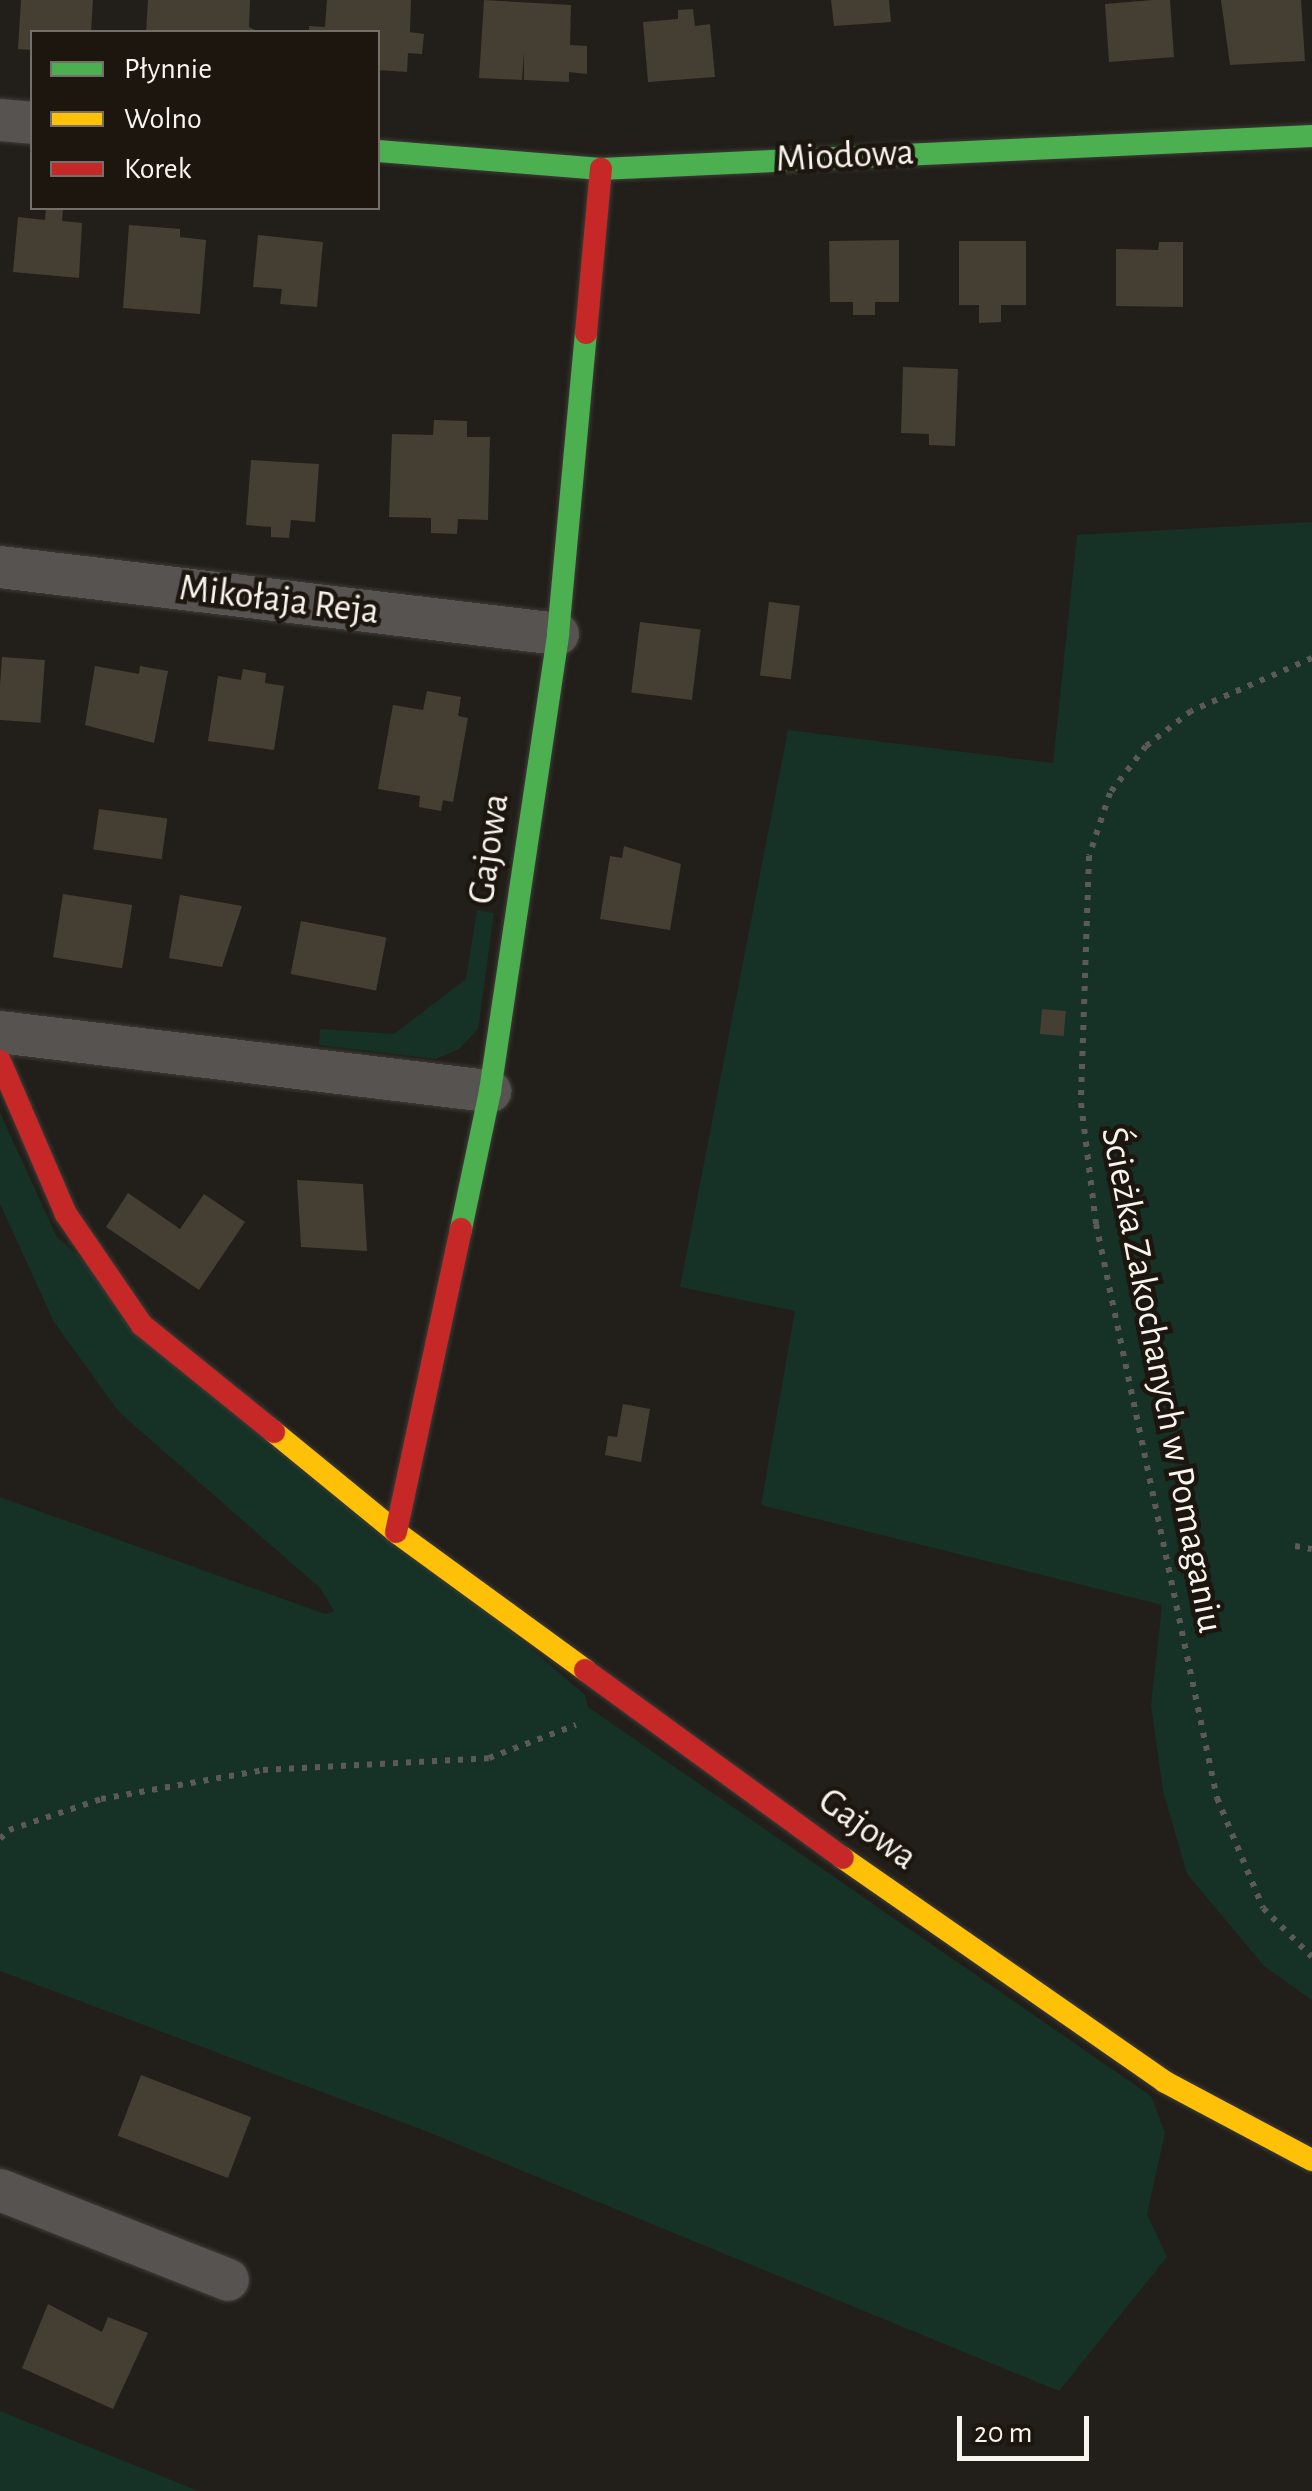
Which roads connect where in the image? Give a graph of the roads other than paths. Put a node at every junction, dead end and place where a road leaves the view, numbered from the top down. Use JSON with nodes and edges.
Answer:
{"nodes":[{"id":1,"x":0,"y":120,"type":"edge"},
{"id":2,"x":30,"y":123,"type":"edge"},
{"id":3,"x":1312,"y":136,"type":"edge"},
{"id":4,"x":380,"y":151,"type":"edge"},
{"id":5,"x":601,"y":169,"type":"junction"},
{"id":6,"x":0,"y":567,"type":"edge"},
{"id":7,"x":558,"y":634,"type":"junction"},
{"id":8,"x":0,"y":1032,"type":"edge"},
{"id":9,"x":0,"y":1060,"type":"edge"},
{"id":10,"x":490,"y":1091,"type":"junction"},
{"id":11,"x":396,"y":1532,"type":"junction"},
{"id":12,"x":1312,"y":2160,"type":"edge"},
{"id":13,"x":0,"y":2190,"type":"edge"},
{"id":14,"x":228,"y":2280,"type":"dead end"}],
"edges":[{"from":1,"to":2,"type":"street"},
{"from":3,"to":5,"type":"street","name":"Miodowa"},
{"from":4,"to":5,"type":"street","name":"Miodowa"},
{"from":5,"to":7,"type":"street","name":"Gajowa"},
{"from":6,"to":7,"type":"street","name":"Mikołaja Reja"},
{"from":7,"to":10,"type":"street","name":"Gajowa"},
{"from":8,"to":10,"type":"street"},
{"from":9,"to":11,"type":"street","name":"Gajowa"},
{"from":10,"to":11,"type":"street","name":"Gajowa"},
{"from":11,"to":12,"type":"street","name":"Gajowa"},
{"from":13,"to":14,"type":"street"}]}
